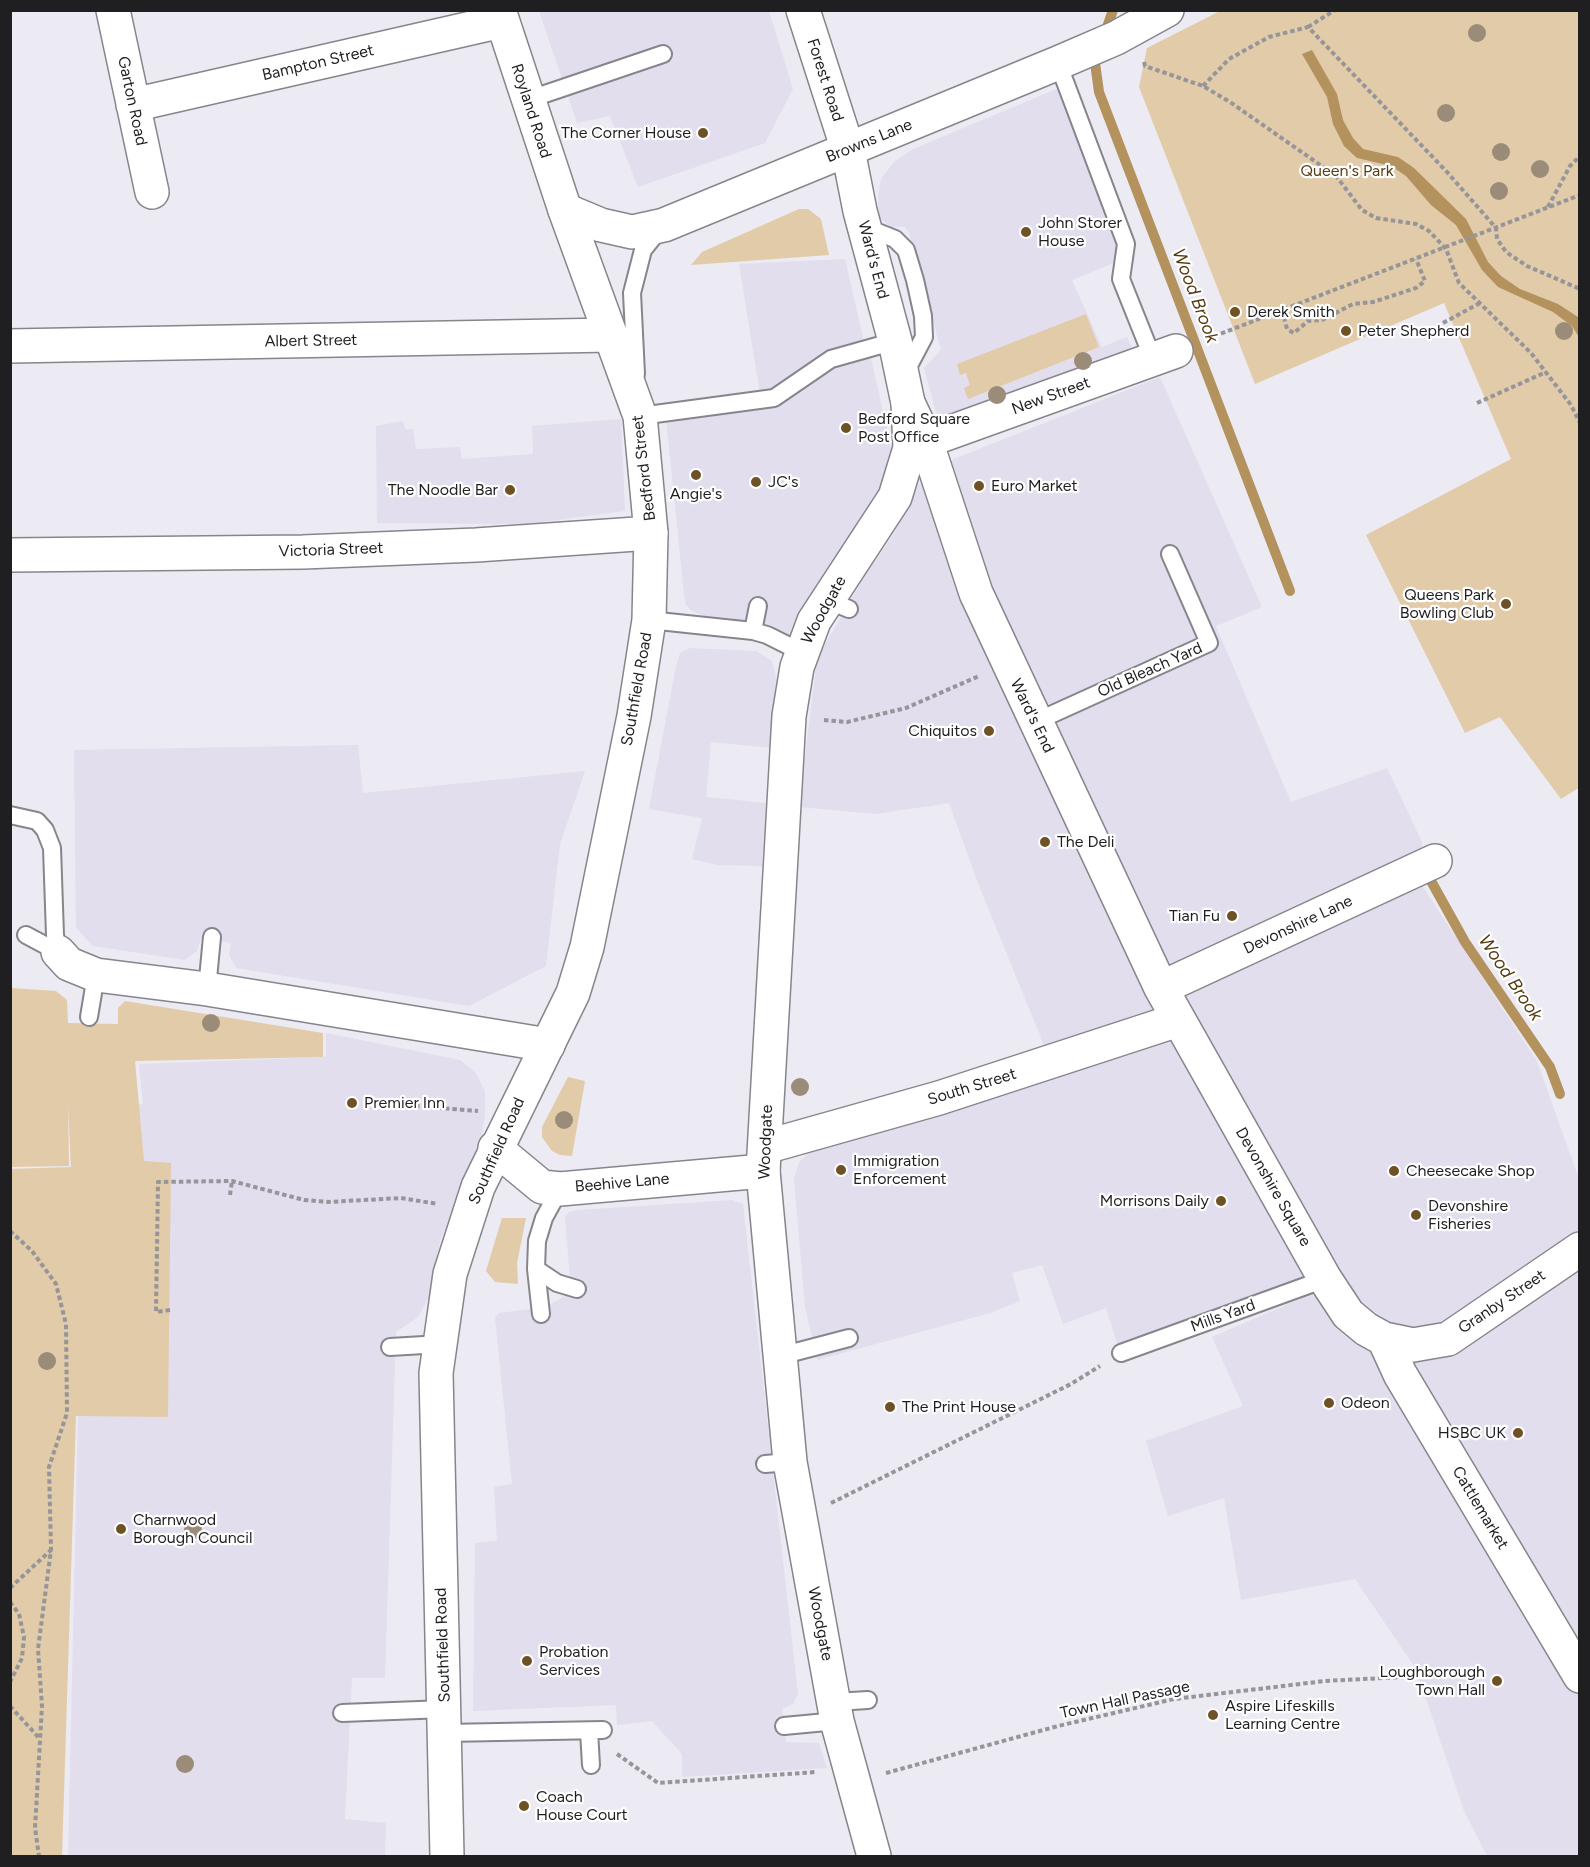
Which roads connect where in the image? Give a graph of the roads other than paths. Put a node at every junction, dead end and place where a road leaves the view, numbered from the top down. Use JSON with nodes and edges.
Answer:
{"nodes":[{"id":1,"x":113,"y":10,"type":"edge"},
{"id":2,"x":803,"y":10,"type":"edge"},
{"id":3,"x":1167,"y":10,"type":"edge"},
{"id":4,"x":501,"y":16,"type":"edge"},
{"id":5,"x":663,"y":54,"type":"dead end"},
{"id":6,"x":1061,"y":61,"type":"junction"},
{"id":7,"x":527,"y":100,"type":"junction"},
{"id":8,"x":133,"y":105,"type":"junction"},
{"id":9,"x":848,"y":150,"type":"junction"},
{"id":10,"x":152,"y":192,"type":"dead end"},
{"id":11,"x":565,"y":210,"type":"junction"},
{"id":12,"x":664,"y":225,"type":"junction"},
{"id":13,"x":864,"y":227,"type":"junction"},
{"id":14,"x":611,"y":335,"type":"junction"},
{"id":15,"x":896,"y":341,"type":"junction"},
{"id":16,"x":10,"y":346,"type":"edge"},
{"id":17,"x":1178,"y":350,"type":"joint"},
{"id":18,"x":907,"y":394,"type":"junction"},
{"id":19,"x":640,"y":416,"type":"junction"},
{"id":20,"x":918,"y":444,"type":"junction"},
{"id":21,"x":651,"y":533,"type":"junction"},
{"id":22,"x":1170,"y":554,"type":"dead end"},
{"id":23,"x":10,"y":555,"type":"edge"},
{"id":24,"x":758,"y":606,"type":"dead end"},
{"id":25,"x":649,"y":620,"type":"junction"},
{"id":26,"x":753,"y":631,"type":"junction"},
{"id":27,"x":801,"y":652,"type":"junction"},
{"id":28,"x":1035,"y":722,"type":"junction"},
{"id":29,"x":10,"y":815,"type":"edge"},
{"id":30,"x":1435,"y":861,"type":"dead end"},
{"id":31,"x":26,"y":935,"type":"dead end"},
{"id":32,"x":212,"y":937,"type":"dead end"},
{"id":33,"x":58,"y":952,"type":"junction"},
{"id":34,"x":96,"y":975,"type":"junction"},
{"id":35,"x":1161,"y":988,"type":"junction"},
{"id":36,"x":207,"y":989,"type":"junction"},
{"id":37,"x":89,"y":1017,"type":"dead end"},
{"id":38,"x":1178,"y":1020,"type":"junction"},
{"id":39,"x":548,"y":1045,"type":"junction"},
{"id":40,"x":495,"y":1148,"type":"junction"},
{"id":41,"x":764,"y":1159,"type":"junction"},
{"id":42,"x":560,"y":1189,"type":"junction"},
{"id":43,"x":1580,"y":1249,"type":"edge"},
{"id":44,"x":536,"y":1269,"type":"junction"},
{"id":45,"x":1325,"y":1279,"type":"junction"},
{"id":46,"x":577,"y":1289,"type":"dead end"},
{"id":47,"x":541,"y":1314,"type":"dead end"},
{"id":48,"x":849,"y":1338,"type":"dead end"},
{"id":49,"x":1384,"y":1338,"type":"junction"},
{"id":50,"x":441,"y":1344,"type":"junction"},
{"id":51,"x":390,"y":1347,"type":"dead end"},
{"id":52,"x":1121,"y":1353,"type":"road end"},
{"id":53,"x":780,"y":1356,"type":"junction"},
{"id":54,"x":1580,"y":1676,"type":"edge"},
{"id":55,"x":868,"y":1700,"type":"dead end"},
{"id":56,"x":836,"y":1712,"type":"junction"},
{"id":57,"x":342,"y":1713,"type":"dead end"},
{"id":58,"x":446,"y":1721,"type":"junction"},
{"id":59,"x":784,"y":1726,"type":"dead end"},
{"id":60,"x":591,"y":1765,"type":"dead end"},
{"id":61,"x":447,"y":1857,"type":"edge"},
{"id":62,"x":874,"y":1857,"type":"edge"}],
"edges":[{"from":1,"to":8,"type":"street","name":"Garton Road"},
{"from":2,"to":9,"type":"street","name":"Forest Road"},
{"from":3,"to":6,"type":"street","name":"Browns Lane"},
{"from":4,"to":7,"type":"street","name":"Royland Road"},
{"from":4,"to":8,"type":"street","name":"Bampton Street"},
{"from":5,"to":7,"type":"lane"},
{"from":6,"to":9,"type":"street","name":"Browns Lane"},
{"from":6,"to":17,"type":"lane"},
{"from":7,"to":11,"type":"street","name":"Royland Road"},
{"from":8,"to":10,"type":"street","name":"Garton Road"},
{"from":9,"to":12,"type":"street","name":"Browns Lane"},
{"from":9,"to":13,"type":"street","name":"Ward's End"},
{"from":11,"to":12,"type":"street","name":"Browns Lane"},
{"from":11,"to":14,"type":"street"},
{"from":12,"to":19,"type":"lane"},
{"from":13,"to":15,"type":"street","name":"Ward's End"},
{"from":13,"to":18,"type":"lane"},
{"from":14,"to":16,"type":"street","name":"Albert Street"},
{"from":14,"to":19,"type":"street","name":"Bedford Street"},
{"from":15,"to":18,"type":"street","name":"Ward's End"},
{"from":15,"to":19,"type":"lane"},
{"from":17,"to":20,"type":"street","name":"New Street"},
{"from":18,"to":20,"type":"street","name":"Ward's End"},
{"from":19,"to":21,"type":"street","name":"Bedford Street"},
{"from":20,"to":27,"type":"street","name":"Woodgate"},
{"from":20,"to":28,"type":"street","name":"Ward's End"},
{"from":21,"to":23,"type":"street","name":"Victoria Street"},
{"from":21,"to":25,"type":"street","name":"Southfield Road"},
{"from":22,"to":28,"type":"lane","name":"Old Bleach Yard"},
{"from":24,"to":26,"type":"lane"},
{"from":25,"to":26,"type":"lane"},
{"from":25,"to":39,"type":"street","name":"Southfield Road"},
{"from":26,"to":27,"type":"lane"},
{"from":27,"to":41,"type":"street","name":"Woodgate"},
{"from":28,"to":35,"type":"street","name":"Ward's End"},
{"from":29,"to":33,"type":"lane"},
{"from":30,"to":35,"type":"street","name":"Devonshire Lane"},
{"from":31,"to":33,"type":"lane"},
{"from":32,"to":36,"type":"lane"},
{"from":33,"to":34,"type":"street"},
{"from":34,"to":36,"type":"street"},
{"from":34,"to":37,"type":"lane"},
{"from":35,"to":38,"type":"street","name":"Ward's End"},
{"from":36,"to":39,"type":"street"},
{"from":38,"to":41,"type":"street","name":"South Street"},
{"from":38,"to":45,"type":"street","name":"Devonshire Square"},
{"from":39,"to":40,"type":"street","name":"Southfield Road"},
{"from":40,"to":42,"type":"street","name":"Beehive Lane"},
{"from":40,"to":50,"type":"street","name":"Southfield Road"},
{"from":41,"to":42,"type":"street","name":"Beehive Lane"},
{"from":41,"to":53,"type":"street","name":"Woodgate"},
{"from":42,"to":44,"type":"lane"},
{"from":43,"to":49,"type":"street","name":"Granby Street"},
{"from":44,"to":46,"type":"lane"},
{"from":44,"to":47,"type":"lane"},
{"from":45,"to":49,"type":"street","name":"Devonshire Square"},
{"from":45,"to":52,"type":"lane","name":"Mills Yard"},
{"from":48,"to":53,"type":"lane"},
{"from":49,"to":54,"type":"street","name":"Cattlemarket"},
{"from":50,"to":51,"type":"lane"},
{"from":50,"to":58,"type":"street","name":"Southfield Road"},
{"from":53,"to":56,"type":"street","name":"Woodgate"},
{"from":55,"to":56,"type":"lane"},
{"from":56,"to":59,"type":"lane"},
{"from":56,"to":62,"type":"street","name":"Woodgate"},
{"from":57,"to":58,"type":"lane"},
{"from":58,"to":60,"type":"lane"},
{"from":58,"to":61,"type":"street","name":"Southfield Road"}]}
